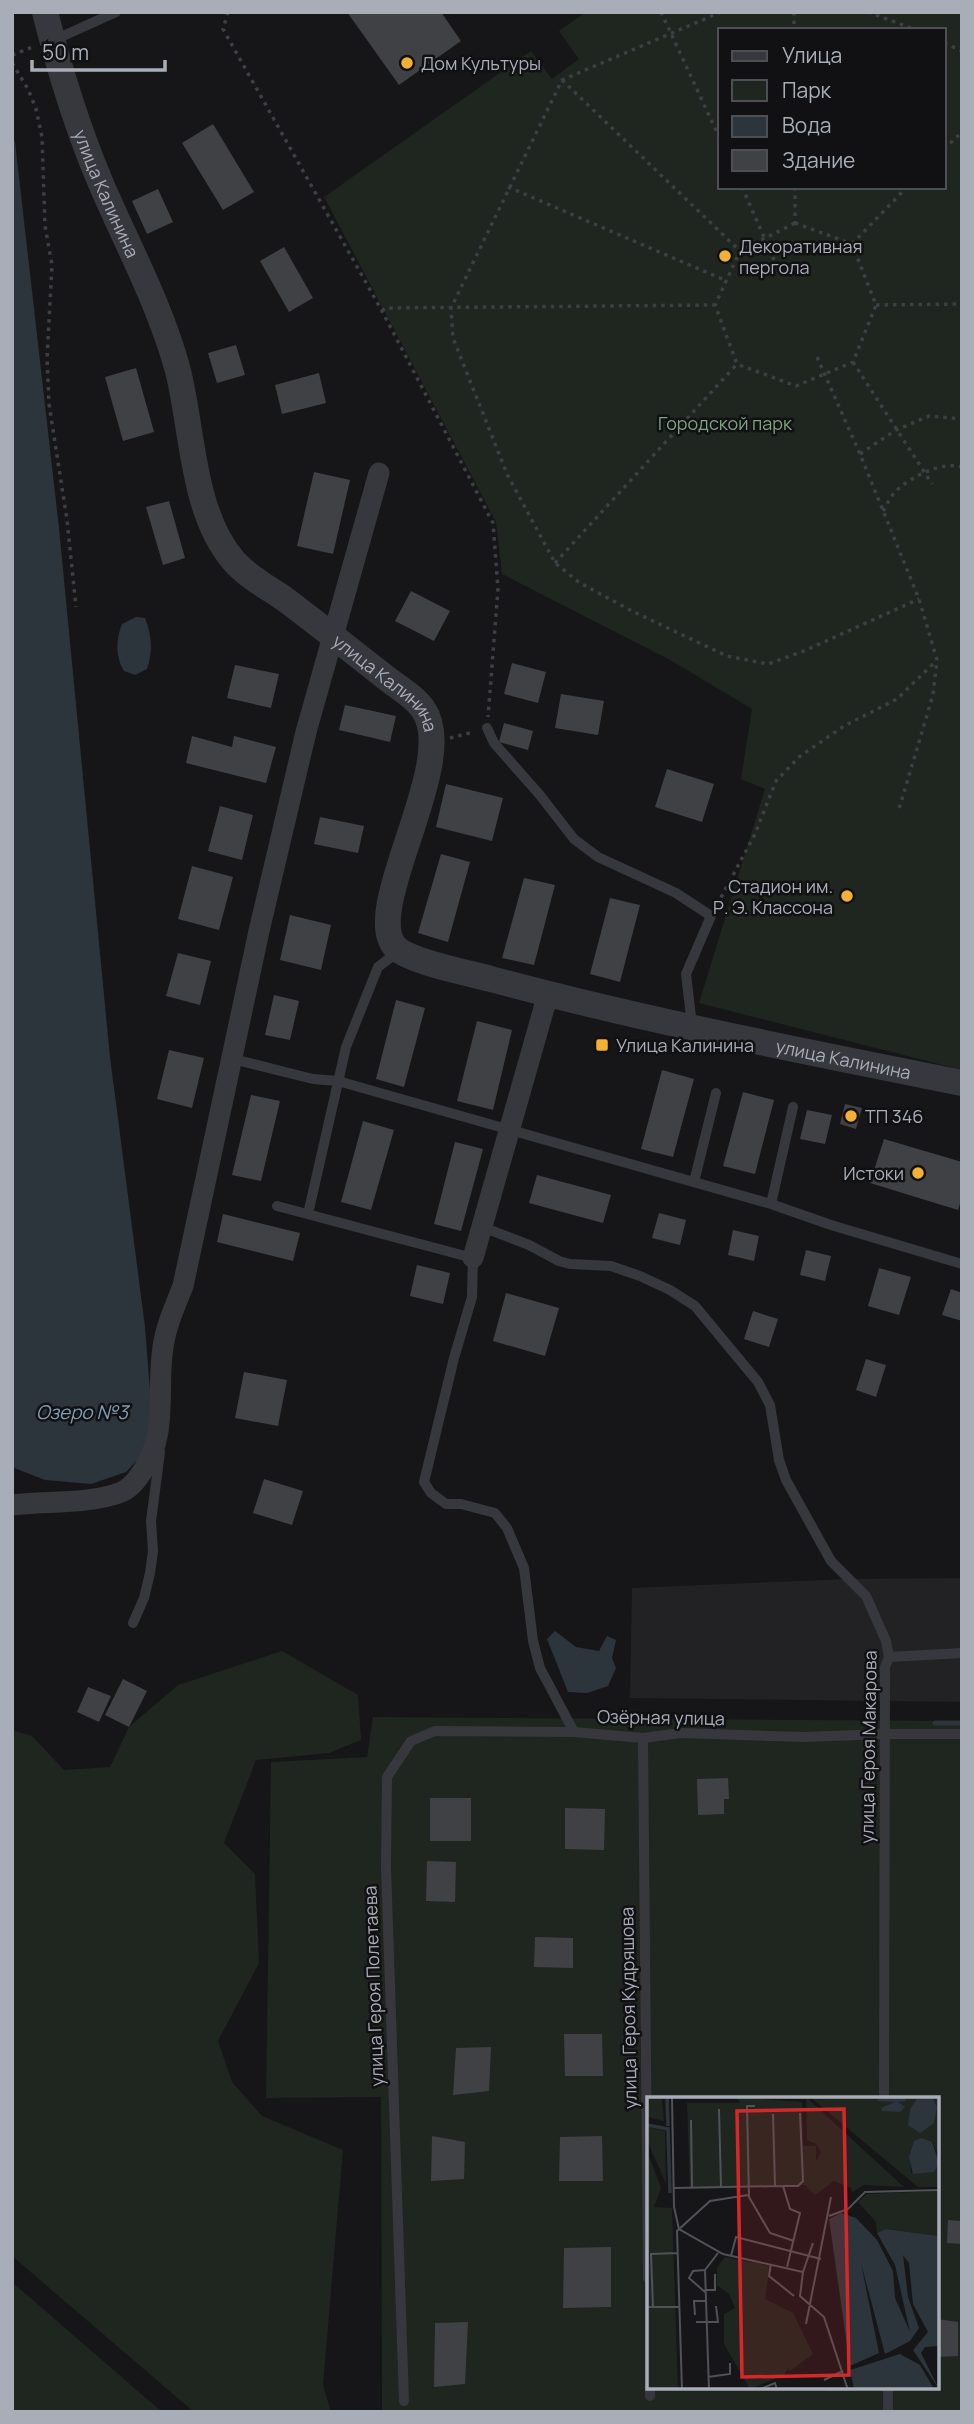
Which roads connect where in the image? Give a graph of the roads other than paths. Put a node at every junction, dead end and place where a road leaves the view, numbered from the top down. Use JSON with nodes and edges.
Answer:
{"nodes":[{"id":1,"x":46,"y":12,"type":"edge"},
{"id":2,"x":116,"y":12,"type":"edge"},
{"id":3,"x":52,"y":41,"type":"junction"},
{"id":4,"x":379,"y":473,"type":"dead end"},
{"id":5,"x":333,"y":635,"type":"junction"},
{"id":6,"x":487,"y":728,"type":"road end"},
{"id":7,"x":399,"y":951,"type":"junction"},
{"id":8,"x":548,"y":994,"type":"junction"},
{"id":9,"x":692,"y":1028,"type":"junction"},
{"id":10,"x":233,"y":1059,"type":"junction"},
{"id":11,"x":338,"y":1081,"type":"junction"},
{"id":12,"x":962,"y":1083,"type":"edge"},
{"id":13,"x":716,"y":1093,"type":"dead end"},
{"id":14,"x":793,"y":1107,"type":"dead end"},
{"id":15,"x":511,"y":1129,"type":"junction"},
{"id":16,"x":694,"y":1182,"type":"junction"},
{"id":17,"x":771,"y":1204,"type":"junction"},
{"id":18,"x":277,"y":1206,"type":"dead end"},
{"id":19,"x":308,"y":1214,"type":"junction"},
{"id":20,"x":482,"y":1227,"type":"junction"},
{"id":21,"x":473,"y":1258,"type":"junction"},
{"id":22,"x":962,"y":1264,"type":"edge"},
{"id":23,"x":160,"y":1431,"type":"junction"},
{"id":24,"x":12,"y":1505,"type":"edge"},
{"id":25,"x":133,"y":1623,"type":"dead end"},
{"id":26,"x":962,"y":1653,"type":"edge"},
{"id":27,"x":889,"y":1657,"type":"junction"},
{"id":28,"x":574,"y":1732,"type":"junction"},
{"id":29,"x":884,"y":1734,"type":"junction"},
{"id":30,"x":962,"y":1734,"type":"edge"},
{"id":31,"x":643,"y":1738,"type":"junction"},
{"id":32,"x":884,"y":2097,"type":"edge"},
{"id":33,"x":647,"y":2098,"type":"edge"},
{"id":34,"x":888,"y":2389,"type":"edge"},
{"id":35,"x":404,"y":2401,"type":"dead end"},
{"id":36,"x":888,"y":2412,"type":"edge"}],
"edges":[{"from":1,"to":3,"type":"street","name":"улица Калинина"},
{"from":2,"to":3,"type":"lane"},
{"from":3,"to":5,"type":"street","name":"улица Калинина"},
{"from":4,"to":5,"type":"street"},
{"from":5,"to":7,"type":"street","name":"улица Калинина"},
{"from":5,"to":10,"type":"street"},
{"from":6,"to":9,"type":"lane"},
{"from":7,"to":8,"type":"street","name":"улица Калинина"},
{"from":7,"to":11,"type":"lane"},
{"from":8,"to":9,"type":"street","name":"улица Калинина"},
{"from":8,"to":15,"type":"street"},
{"from":9,"to":12,"type":"street","name":"улица Калинина"},
{"from":10,"to":11,"type":"lane"},
{"from":10,"to":23,"type":"street"},
{"from":11,"to":15,"type":"lane"},
{"from":11,"to":19,"type":"lane"},
{"from":13,"to":16,"type":"lane"},
{"from":14,"to":17,"type":"lane"},
{"from":15,"to":16,"type":"lane"},
{"from":15,"to":20,"type":"street"},
{"from":16,"to":17,"type":"lane"},
{"from":17,"to":22,"type":"lane"},
{"from":18,"to":19,"type":"lane"},
{"from":19,"to":21,"type":"lane"},
{"from":20,"to":21,"type":"street"},
{"from":20,"to":27,"type":"lane","name":"улица Героя Макарова"},
{"from":21,"to":28,"type":"lane","name":"Озёрная улица"},
{"from":23,"to":24,"type":"street"},
{"from":23,"to":25,"type":"lane"},
{"from":26,"to":27,"type":"lane"},
{"from":27,"to":29,"type":"lane","name":"улица Героя Макарова"},
{"from":28,"to":31,"type":"lane","name":"Озёрная улица"},
{"from":28,"to":35,"type":"lane","name":"улица Героя Полетаева"},
{"from":29,"to":30,"type":"lane","name":"Озёрная улица"},
{"from":29,"to":31,"type":"lane","name":"Озёрная улица"},
{"from":29,"to":32,"type":"lane","name":"улица Героя Макарова"},
{"from":31,"to":33,"type":"lane","name":"улица Героя Кудряшова"},
{"from":34,"to":36,"type":"lane"}]}
